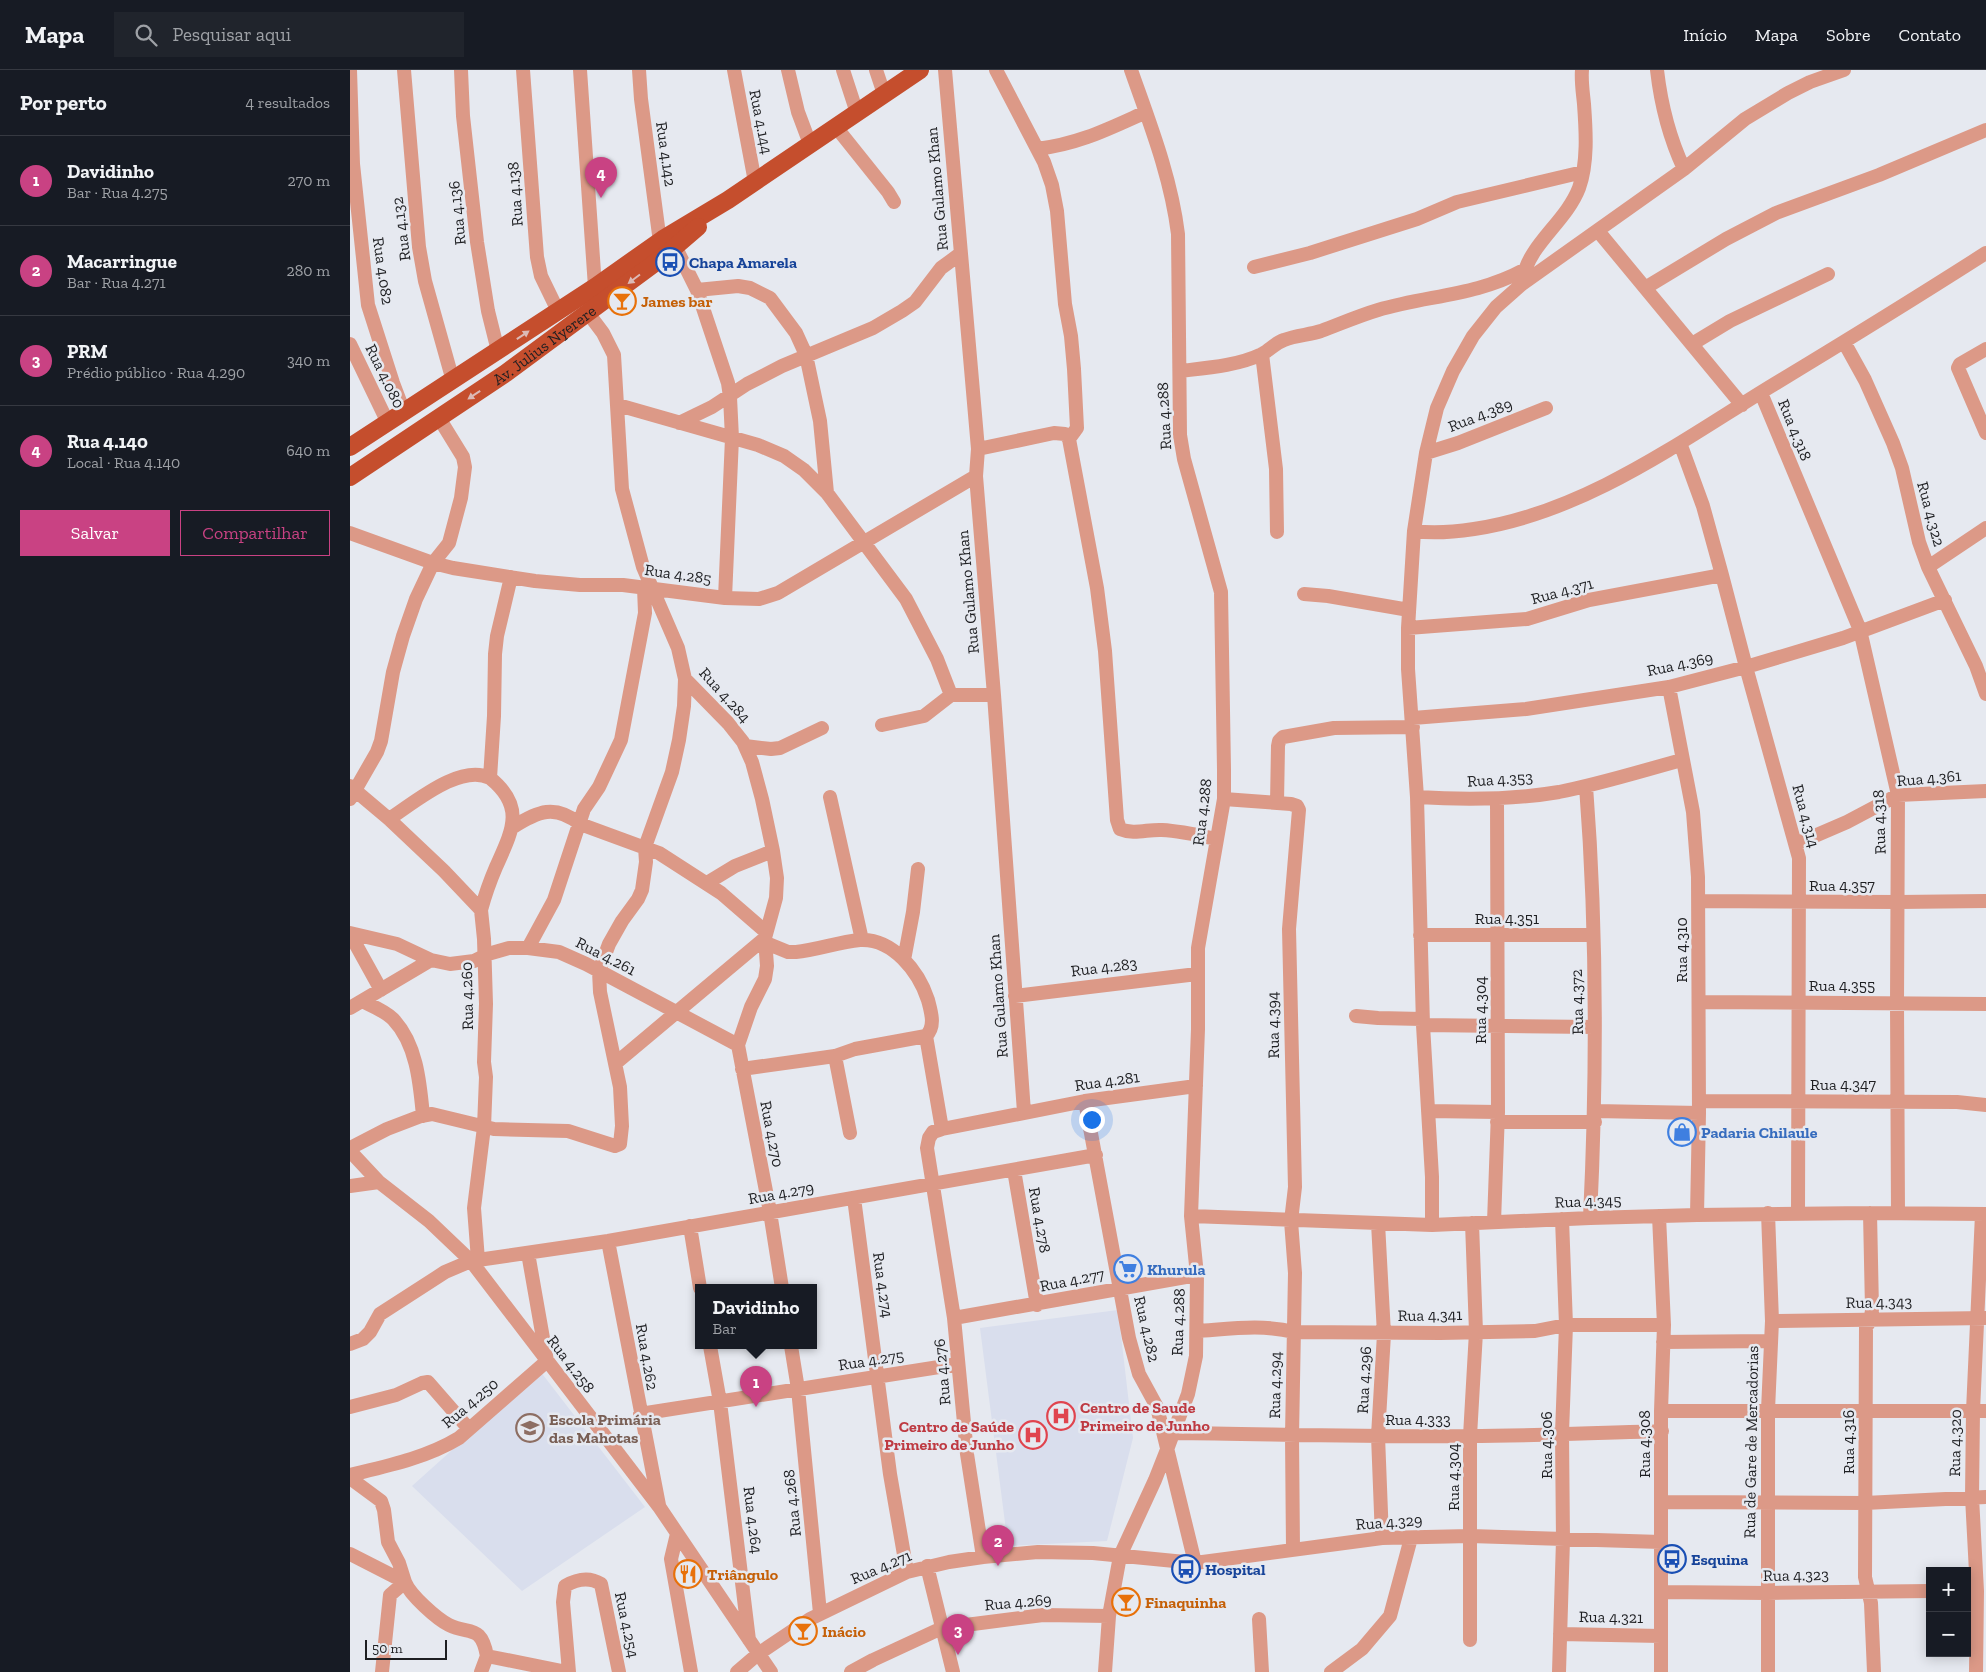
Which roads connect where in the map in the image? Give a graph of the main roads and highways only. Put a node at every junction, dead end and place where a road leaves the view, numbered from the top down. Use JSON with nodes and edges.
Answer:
{"nodes":[{"id":1,"x":920,"y":70,"type":"edge"},
{"id":2,"x":903,"y":75,"type":"edge"},
{"id":3,"x":668,"y":245,"type":"junction"},
{"id":4,"x":350,"y":447,"type":"edge"},
{"id":5,"x":350,"y":477,"type":"edge"}],
"edges":[{"from":1,"to":2,"type":"main road","name":"Av. Julius Nyerere"},
{"from":2,"to":3,"type":"main road","name":"Av. Julius Nyerere"},
{"from":4,"to":3,"type":"main road","name":"Av. Julius Nyerere","one_way":true},
{"from":3,"to":5,"type":"main road","name":"Av. Julius Nyerere","one_way":true}]}
